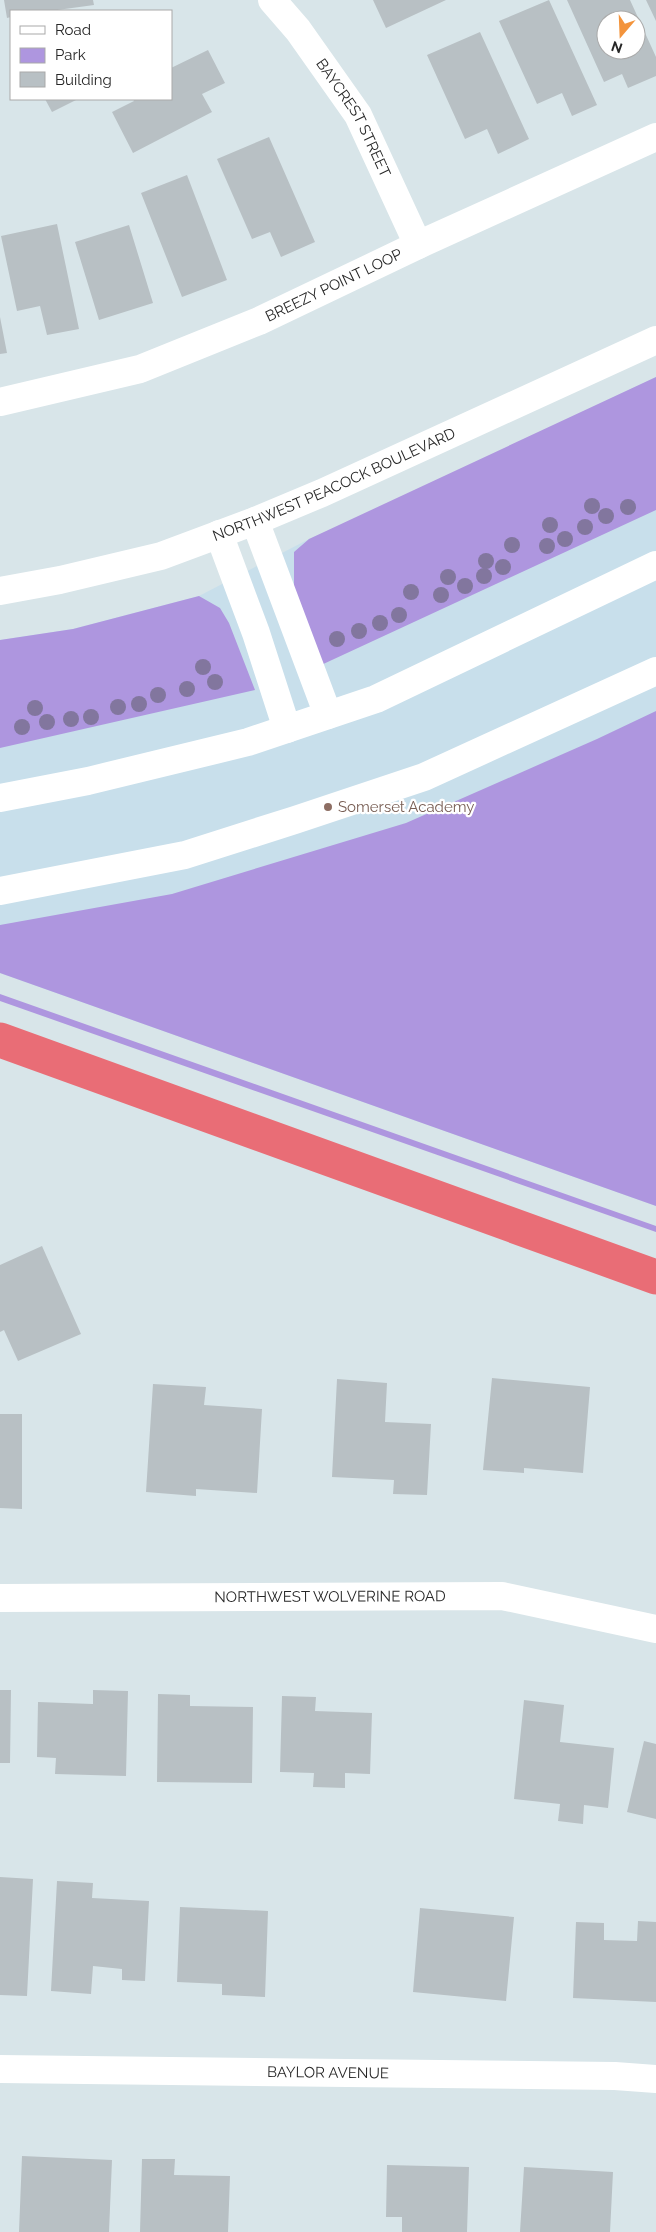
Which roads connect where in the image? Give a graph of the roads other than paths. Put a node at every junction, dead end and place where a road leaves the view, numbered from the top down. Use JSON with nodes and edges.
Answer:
{"nodes":[{"id":1,"x":272,"y":0,"type":"edge"},
{"id":2,"x":656,"y":137,"type":"edge"},
{"id":3,"x":418,"y":245,"type":"junction"},
{"id":4,"x":656,"y":340,"type":"edge"},
{"id":5,"x":0,"y":402,"type":"edge"},
{"id":6,"x":255,"y":521,"type":"junction"},
{"id":7,"x":219,"y":534,"type":"junction"},
{"id":8,"x":656,"y":565,"type":"edge"},
{"id":9,"x":0,"y":591,"type":"edge"},
{"id":10,"x":656,"y":671,"type":"edge"},
{"id":11,"x":328,"y":715,"type":"junction"},
{"id":12,"x":287,"y":729,"type":"junction"},
{"id":13,"x":0,"y":798,"type":"edge"},
{"id":14,"x":0,"y":891,"type":"edge"},
{"id":15,"x":0,"y":1598,"type":"edge"},
{"id":16,"x":656,"y":1630,"type":"edge"},
{"id":17,"x":0,"y":2069,"type":"edge"},
{"id":18,"x":656,"y":2079,"type":"edge"}],
"edges":[{"from":1,"to":3,"type":"street","name":"BAYCREST STREET"},
{"from":2,"to":3,"type":"street","name":"BREEZY POINT LOOP"},
{"from":3,"to":5,"type":"street","name":"BREEZY POINT LOOP"},
{"from":4,"to":6,"type":"street","name":"NORTHWEST PEACOCK BOULEVARD"},
{"from":6,"to":7,"type":"street","name":"NORTHWEST PEACOCK BOULEVARD"},
{"from":6,"to":11,"type":"street"},
{"from":7,"to":9,"type":"street","name":"NORTHWEST PEACOCK BOULEVARD"},
{"from":7,"to":12,"type":"street"},
{"from":8,"to":11,"type":"street"},
{"from":10,"to":14,"type":"street"},
{"from":11,"to":12,"type":"street"},
{"from":12,"to":13,"type":"street"},
{"from":15,"to":16,"type":"street","name":"NORTHWEST WOLVERINE ROAD"},
{"from":17,"to":18,"type":"street","name":"BAYLOR AVENUE"}]}
